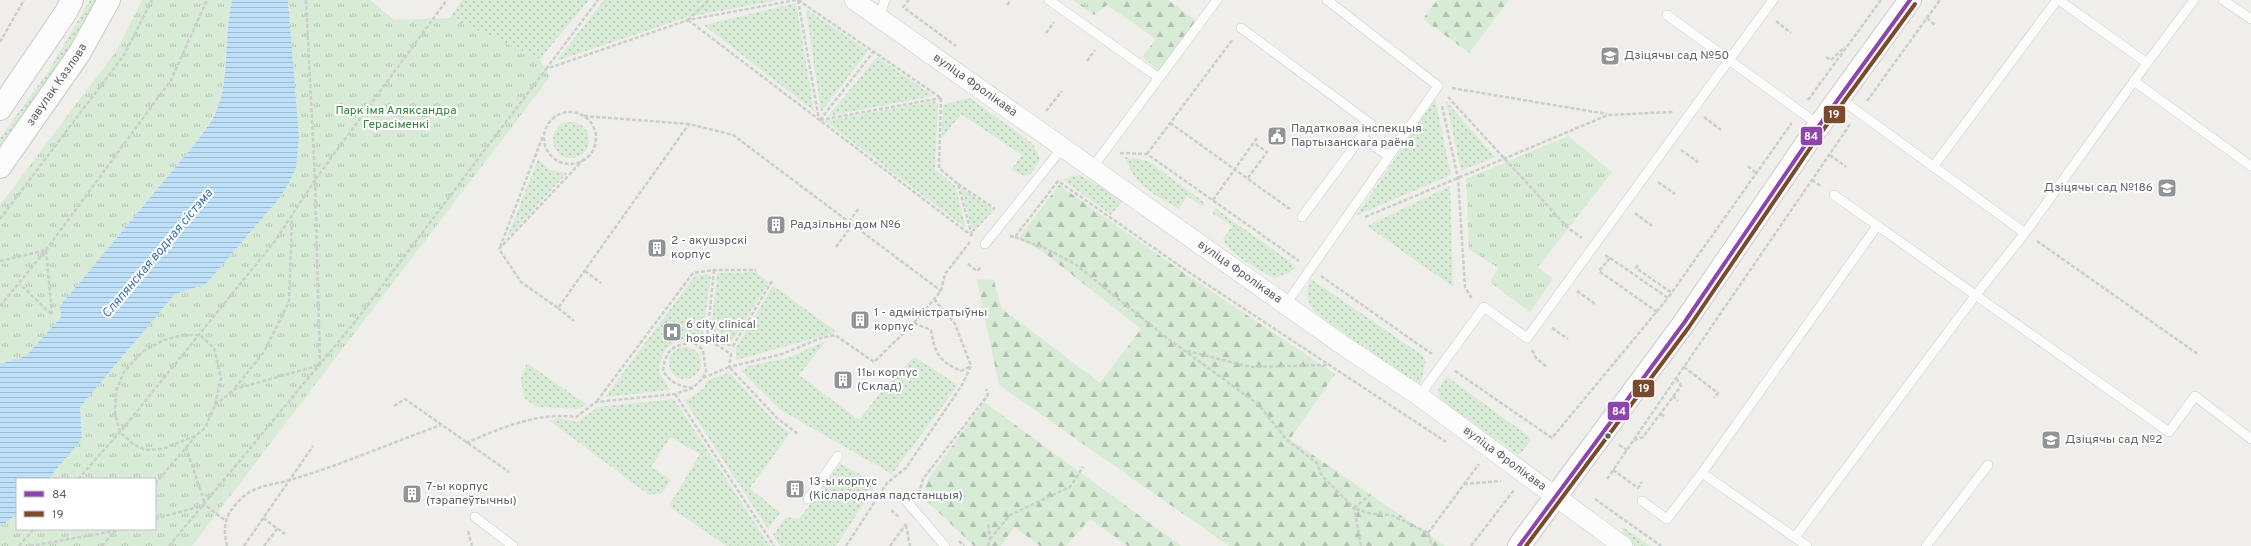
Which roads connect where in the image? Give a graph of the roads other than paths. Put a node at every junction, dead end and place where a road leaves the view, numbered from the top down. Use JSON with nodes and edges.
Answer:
{"nodes":[{"id":1,"x":72,"y":0,"type":"edge"},
{"id":2,"x":109,"y":0,"type":"edge"},
{"id":3,"x":854,"y":0,"type":"edge"},
{"id":4,"x":1049,"y":0,"type":"edge"},
{"id":5,"x":1217,"y":0,"type":"edge"},
{"id":6,"x":1327,"y":0,"type":"edge"},
{"id":7,"x":1773,"y":0,"type":"edge"},
{"id":8,"x":1910,"y":0,"type":"edge"},
{"id":9,"x":2058,"y":0,"type":"edge"},
{"id":10,"x":2194,"y":0,"type":"edge"},
{"id":11,"x":2223,"y":0,"type":"edge"},
{"id":12,"x":882,"y":9,"type":"edge"},
{"id":13,"x":1667,"y":15,"type":"dead end"},
{"id":14,"x":2251,"y":19,"type":"edge"},
{"id":15,"x":1241,"y":28,"type":"road end"},
{"id":16,"x":1728,"y":60,"type":"junction"},
{"id":17,"x":2147,"y":64,"type":"junction"},
{"id":18,"x":1159,"y":78,"type":"junction"},
{"id":19,"x":2134,"y":82,"type":"junction"},
{"id":20,"x":1839,"y":98,"type":"junction"},
{"id":21,"x":0,"y":109,"type":"edge"},
{"id":22,"x":1819,"y":125,"type":"junction"},
{"id":23,"x":1362,"y":137,"type":"junction"},
{"id":24,"x":1063,"y":147,"type":"junction"},
{"id":25,"x":1389,"y":156,"type":"junction"},
{"id":26,"x":1098,"y":160,"type":"junction"},
{"id":27,"x":2251,"y":166,"type":"edge"},
{"id":28,"x":0,"y":167,"type":"edge"},
{"id":29,"x":1933,"y":167,"type":"junction"},
{"id":30,"x":1834,"y":195,"type":"dead end"},
{"id":31,"x":1302,"y":217,"type":"road end"},
{"id":32,"x":1877,"y":226,"type":"junction"},
{"id":33,"x":2025,"y":233,"type":"junction"},
{"id":34,"x":985,"y":244,"type":"dead end"},
{"id":35,"x":1975,"y":296,"type":"junction"},
{"id":36,"x":1286,"y":304,"type":"junction"},
{"id":37,"x":1419,"y":396,"type":"junction"},
{"id":38,"x":2251,"y":439,"type":"edge"},
{"id":39,"x":838,"y":456,"type":"dead end"},
{"id":40,"x":1988,"y":465,"type":"dead end"},
{"id":41,"x":1702,"y":473,"type":"junction"},
{"id":42,"x":902,"y":496,"type":"dead end"},
{"id":43,"x":1556,"y":496,"type":"junction"},
{"id":44,"x":808,"y":499,"type":"dead end"},
{"id":45,"x":1642,"y":501,"type":"dead end"},
{"id":46,"x":475,"y":517,"type":"dead end"},
{"id":47,"x":1795,"y":537,"type":"junction"},
{"id":48,"x":513,"y":546,"type":"edge"},
{"id":49,"x":945,"y":546,"type":"edge"},
{"id":50,"x":1519,"y":546,"type":"edge"},
{"id":51,"x":1624,"y":546,"type":"edge"},
{"id":52,"x":1807,"y":546,"type":"edge"},
{"id":53,"x":1926,"y":546,"type":"edge"}],
"edges":[{"from":1,"to":21,"type":"street"},
{"from":2,"to":28,"type":"street","name":"завулак Казлова"},
{"from":3,"to":12,"type":"street","name":"вуліца Фролікава"},
{"from":4,"to":18,"type":"lane"},
{"from":5,"to":18,"type":"lane"},
{"from":6,"to":25,"type":"lane"},
{"from":7,"to":16,"type":"lane"},
{"from":8,"to":20,"type":"street"},
{"from":9,"to":17,"type":"lane"},
{"from":9,"to":29,"type":"lane"},
{"from":10,"to":17,"type":"lane"},
{"from":11,"to":14,"type":"lane"},
{"from":12,"to":24,"type":"street","name":"вуліца Фролікава"},
{"from":13,"to":16,"type":"lane"},
{"from":15,"to":23,"type":"lane"},
{"from":16,"to":22,"type":"lane"},
{"from":16,"to":37,"type":"lane"},
{"from":17,"to":19,"type":"lane"},
{"from":18,"to":26,"type":"lane"},
{"from":19,"to":27,"type":"lane"},
{"from":19,"to":33,"type":"lane"},
{"from":20,"to":22,"type":"street"},
{"from":20,"to":29,"type":"lane"},
{"from":22,"to":43,"type":"street"},
{"from":23,"to":25,"type":"lane"},
{"from":23,"to":31,"type":"lane"},
{"from":24,"to":26,"type":"street","name":"вуліца Фролікава"},
{"from":24,"to":34,"type":"lane"},
{"from":25,"to":36,"type":"lane"},
{"from":26,"to":36,"type":"street","name":"вуліца Фролікава"},
{"from":29,"to":33,"type":"lane"},
{"from":30,"to":32,"type":"lane"},
{"from":32,"to":35,"type":"lane"},
{"from":32,"to":41,"type":"lane"},
{"from":33,"to":35,"type":"lane"},
{"from":35,"to":38,"type":"lane"},
{"from":35,"to":47,"type":"lane"},
{"from":36,"to":37,"type":"street","name":"вуліца Фролікава"},
{"from":37,"to":43,"type":"street","name":"вуліца Фролікава"},
{"from":39,"to":44,"type":"lane"},
{"from":40,"to":53,"type":"lane"},
{"from":41,"to":45,"type":"lane"},
{"from":41,"to":47,"type":"lane"},
{"from":42,"to":49,"type":"lane"},
{"from":43,"to":50,"type":"street"},
{"from":43,"to":51,"type":"street","name":"вуліца Фролікава"},
{"from":46,"to":48,"type":"lane"},
{"from":47,"to":52,"type":"lane"}]}
